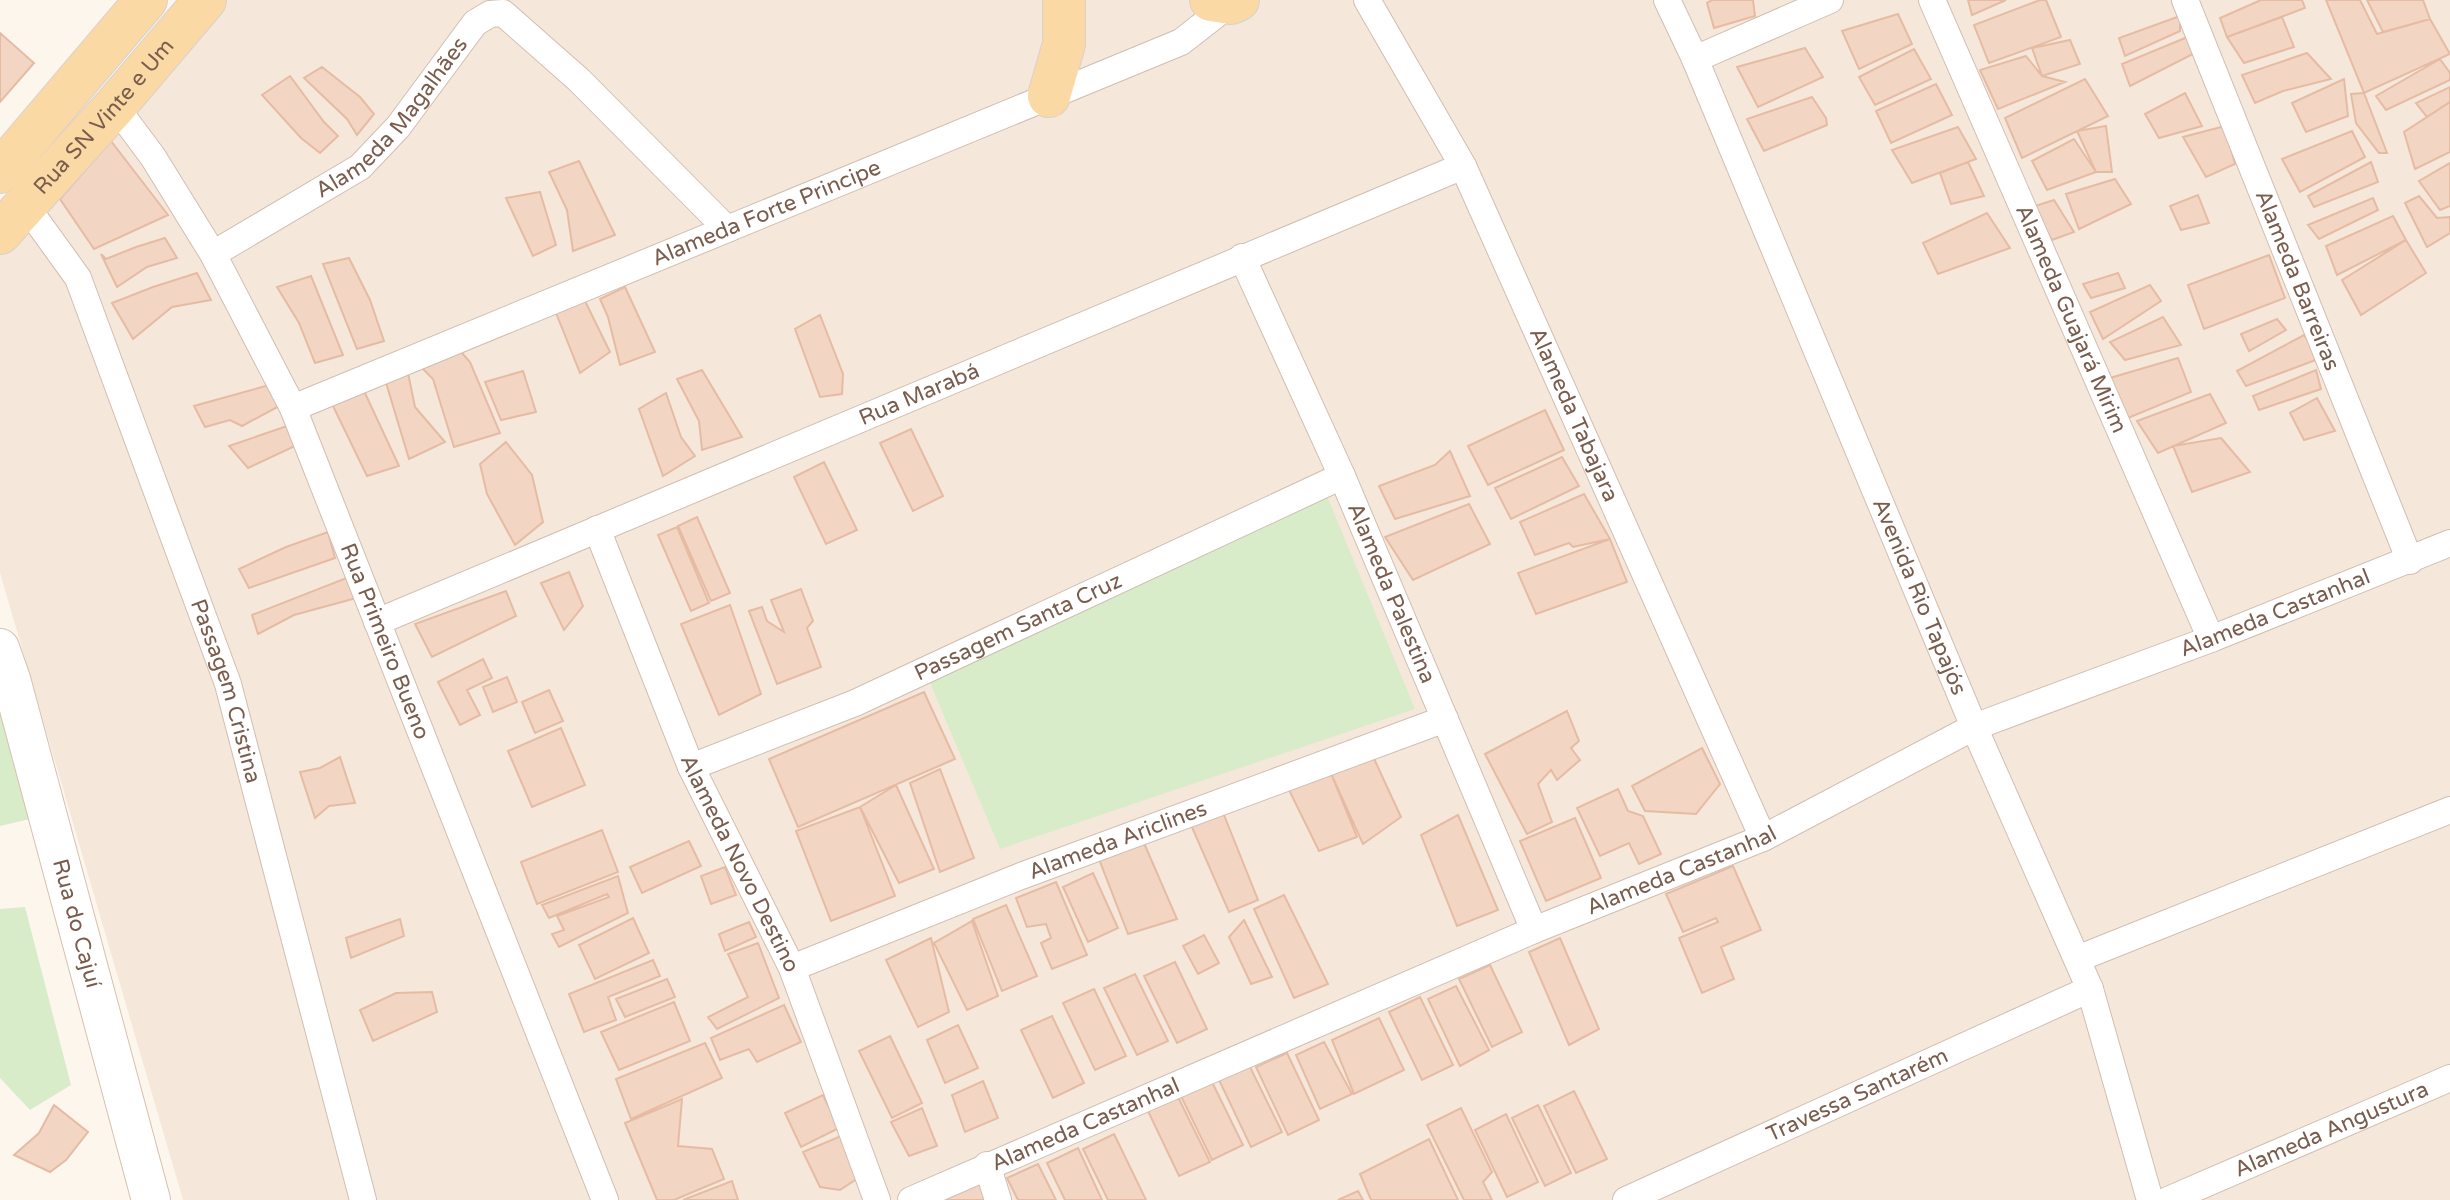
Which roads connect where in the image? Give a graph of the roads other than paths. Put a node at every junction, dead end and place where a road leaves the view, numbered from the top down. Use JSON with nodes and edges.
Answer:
{"nodes":[{"id":1,"x":145,"y":0,"type":"edge"},
{"id":2,"x":205,"y":0,"type":"edge"},
{"id":3,"x":1064,"y":0,"type":"edge"},
{"id":4,"x":1367,"y":0,"type":"edge"},
{"id":5,"x":1667,"y":0,"type":"edge"},
{"id":6,"x":1830,"y":0,"type":"edge"},
{"id":7,"x":1932,"y":0,"type":"edge"},
{"id":8,"x":2185,"y":0,"type":"edge"},
{"id":9,"x":1226,"y":1,"type":"edge"},
{"id":10,"x":1695,"y":59,"type":"junction"},
{"id":11,"x":1049,"y":96,"type":"junction"},
{"id":12,"x":115,"y":106,"type":"junction"},
{"id":13,"x":47,"y":118,"type":"junction"},
{"id":14,"x":78,"y":146,"type":"junction"},
{"id":15,"x":1463,"y":166,"type":"junction"},
{"id":16,"x":0,"y":172,"type":"edge"},
{"id":17,"x":13,"y":220,"type":"edge"},
{"id":18,"x":727,"y":229,"type":"junction"},
{"id":19,"x":213,"y":254,"type":"junction"},
{"id":20,"x":1242,"y":257,"type":"junction"},
{"id":21,"x":293,"y":408,"type":"junction"},
{"id":22,"x":1342,"y":476,"type":"junction"},
{"id":23,"x":597,"y":529,"type":"junction"},
{"id":24,"x":2450,"y":543,"type":"edge"},
{"id":25,"x":2410,"y":561,"type":"junction"},
{"id":26,"x":377,"y":622,"type":"junction"},
{"id":27,"x":2211,"y":639,"type":"junction"},
{"id":28,"x":0,"y":648,"type":"edge"},
{"id":29,"x":1445,"y":719,"type":"junction"},
{"id":30,"x":1974,"y":727,"type":"junction"},
{"id":31,"x":691,"y":767,"type":"junction"},
{"id":32,"x":2450,"y":810,"type":"edge"},
{"id":33,"x":1763,"y":838,"type":"junction"},
{"id":34,"x":1534,"y":930,"type":"junction"},
{"id":35,"x":2077,"y":959,"type":"junction"},
{"id":36,"x":792,"y":968,"type":"junction"},
{"id":37,"x":2090,"y":989,"type":"junction"},
{"id":38,"x":2450,"y":1078,"type":"edge"},
{"id":39,"x":987,"y":1165,"type":"junction"},
{"id":40,"x":151,"y":1200,"type":"edge"},
{"id":41,"x":363,"y":1200,"type":"edge"},
{"id":42,"x":605,"y":1200,"type":"edge"},
{"id":43,"x":877,"y":1200,"type":"edge"},
{"id":44,"x":911,"y":1200,"type":"edge"},
{"id":45,"x":998,"y":1200,"type":"edge"},
{"id":46,"x":1626,"y":1200,"type":"edge"},
{"id":47,"x":2150,"y":1200,"type":"edge"},
{"id":48,"x":2168,"y":1200,"type":"edge"}],
"edges":[{"from":1,"to":13,"type":"main road","name":"Rua SN Vinte e Um"},
{"from":2,"to":12,"type":"main road","name":"Rua SN Vinte e Um"},
{"from":3,"to":11,"type":"main road"},
{"from":4,"to":15,"type":"street","name":"Alameda Tabajara"},
{"from":5,"to":10,"type":"street","name":"Avenida Rio Tapajós"},
{"from":6,"to":10,"type":"street"},
{"from":7,"to":27,"type":"street","name":"Alameda Guajará Mirim"},
{"from":8,"to":25,"type":"street","name":"Alameda Barreiras"},
{"from":9,"to":11,"type":"street","name":"Alameda Forte Principe"},
{"from":10,"to":30,"type":"street","name":"Avenida Rio Tapajós"},
{"from":11,"to":18,"type":"street","name":"Alameda Forte Principe"},
{"from":12,"to":14,"type":"main road","name":"Rua SN Vinte e Um"},
{"from":12,"to":19,"type":"street","name":"Rua Primeiro Bueno"},
{"from":13,"to":14,"type":"main road"},
{"from":13,"to":16,"type":"main road","name":"Rua SN Vinte e Um"},
{"from":14,"to":17,"type":"main road","name":"Rua SN Vinte e Um"},
{"from":15,"to":20,"type":"street","name":"Rua Marabá"},
{"from":15,"to":33,"type":"street","name":"Alameda Tabajara"},
{"from":17,"to":41,"type":"street","name":"Passagem Cristina"},
{"from":18,"to":19,"type":"street","name":"Alameda Magalhães"},
{"from":18,"to":21,"type":"street","name":"Alameda Forte Principe"},
{"from":19,"to":21,"type":"street","name":"Rua Primeiro Bueno"},
{"from":20,"to":22,"type":"street","name":"Alameda Palestina"},
{"from":20,"to":23,"type":"street","name":"Rua Marabá"},
{"from":21,"to":26,"type":"street","name":"Rua Primeiro Bueno"},
{"from":22,"to":29,"type":"street","name":"Alameda Palestina"},
{"from":22,"to":31,"type":"street","name":"Passagem Santa Cruz"},
{"from":23,"to":26,"type":"street","name":"Rua Marabá"},
{"from":23,"to":31,"type":"street","name":"Alameda Novo Destino"},
{"from":24,"to":25,"type":"street","name":"Alameda Castanhal"},
{"from":25,"to":27,"type":"street","name":"Alameda Castanhal"},
{"from":26,"to":42,"type":"street","name":"Rua Primeiro Bueno"},
{"from":27,"to":30,"type":"street","name":"Alameda Castanhal"},
{"from":28,"to":40,"type":"street","name":"Rua do Cajuí"},
{"from":29,"to":34,"type":"street","name":"Alameda Palestina"},
{"from":29,"to":36,"type":"street","name":"Alameda Ariclines"},
{"from":30,"to":33,"type":"street","name":"Alameda Castanhal"},
{"from":30,"to":35,"type":"street","name":"Avenida Rio Tapajós"},
{"from":31,"to":36,"type":"street","name":"Alameda Novo Destino"},
{"from":32,"to":35,"type":"street"},
{"from":33,"to":34,"type":"street","name":"Alameda Castanhal"},
{"from":34,"to":39,"type":"street","name":"Alameda Castanhal"},
{"from":35,"to":37,"type":"street","name":"Avenida Rio Tapajós"},
{"from":36,"to":43,"type":"street","name":"Alameda Novo Destino"},
{"from":37,"to":46,"type":"street","name":"Travessa Santarém"},
{"from":37,"to":47,"type":"street","name":"Avenida Rio Tapajós"},
{"from":38,"to":48,"type":"street","name":"Alameda Angustura"},
{"from":39,"to":44,"type":"street","name":"Alameda Castanhal"},
{"from":39,"to":45,"type":"street"}]}
